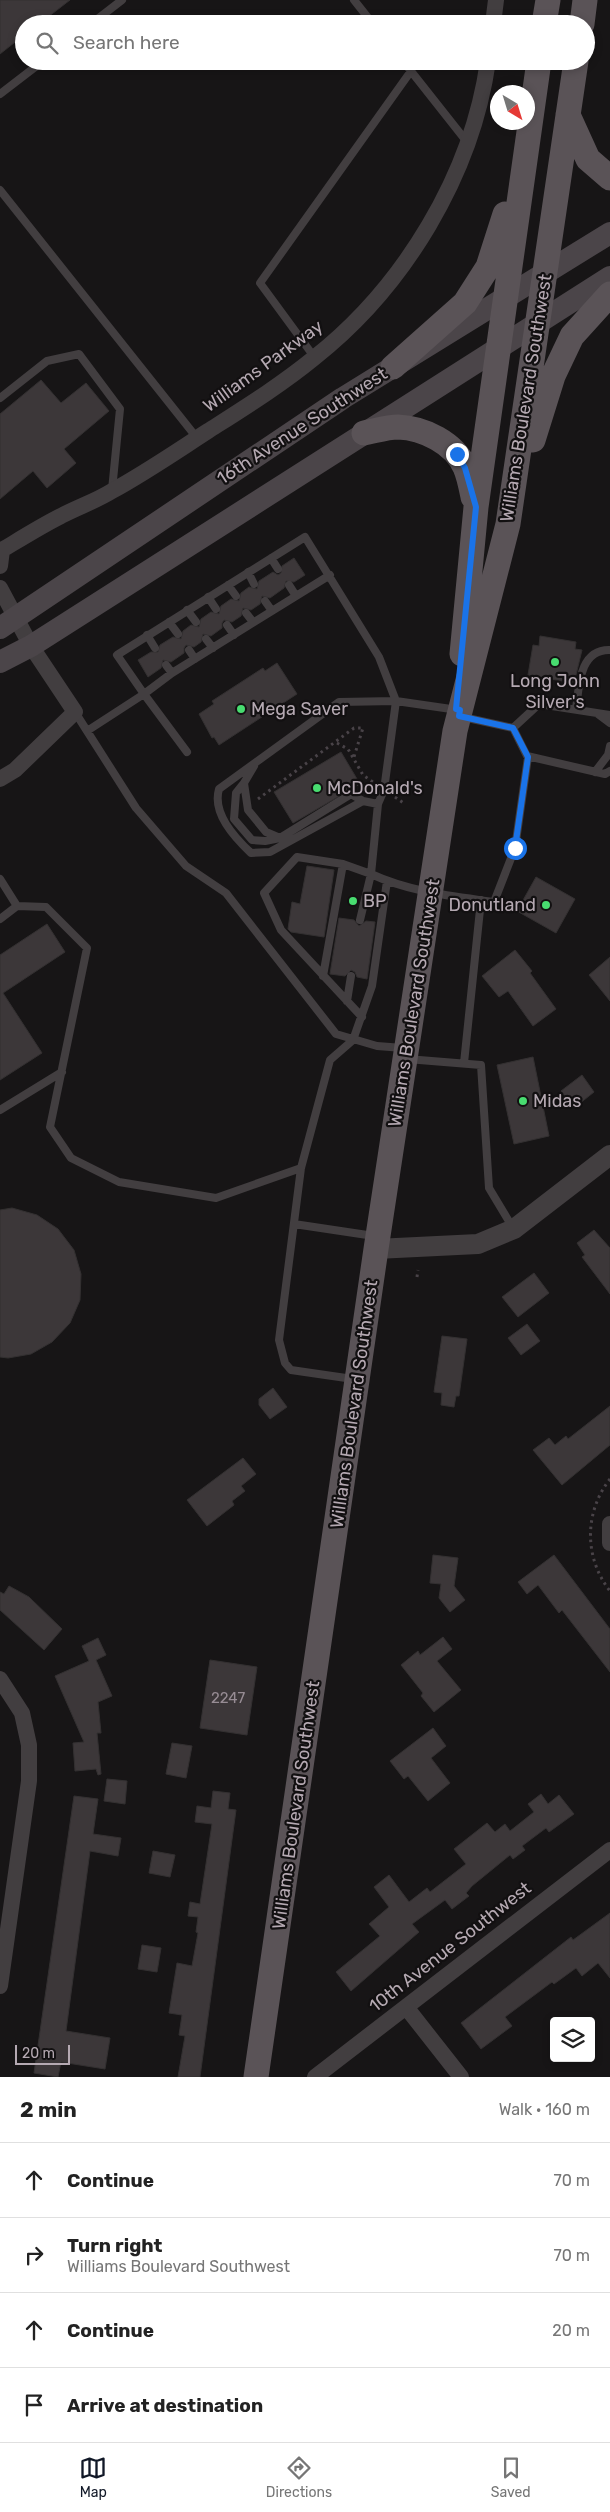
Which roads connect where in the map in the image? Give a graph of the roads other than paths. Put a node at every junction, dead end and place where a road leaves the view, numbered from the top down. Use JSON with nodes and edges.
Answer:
{"nodes":[{"id":1,"x":122,"y":0,"type":"edge"},
{"id":2,"x":354,"y":0,"type":"edge"},
{"id":3,"x":496,"y":0,"type":"edge"},
{"id":4,"x":548,"y":0,"type":"edge"},
{"id":5,"x":586,"y":0,"type":"edge"},
{"id":6,"x":103,"y":15,"type":"edge"},
{"id":7,"x":366,"y":15,"type":"edge"},
{"id":8,"x":494,"y":15,"type":"edge"},
{"id":9,"x":546,"y":15,"type":"edge"},
{"id":10,"x":584,"y":15,"type":"edge"},
{"id":11,"x":31,"y":70,"type":"edge"},
{"id":12,"x":487,"y":70,"type":"edge"},
{"id":13,"x":538,"y":70,"type":"edge"},
{"id":14,"x":575,"y":70,"type":"edge"},
{"id":15,"x":411,"y":71,"type":"joint"},
{"id":16,"x":0,"y":94,"type":"edge"},
{"id":17,"x":568,"y":114,"type":"junction"},
{"id":18,"x":468,"y":142,"type":"junction"},
{"id":19,"x":526,"y":148,"type":"junction"},
{"id":20,"x":610,"y":178,"type":"edge"},
{"id":21,"x":0,"y":190,"type":"edge"},
{"id":22,"x":610,"y":233,"type":"edge"},
{"id":23,"x":545,"y":274,"type":"junction"},
{"id":24,"x":610,"y":277,"type":"edge"},
{"id":25,"x":610,"y":294,"type":"edge"},
{"id":26,"x":505,"y":298,"type":"junction"},
{"id":27,"x":538,"y":324,"type":"junction"},
{"id":28,"x":498,"y":347,"type":"junction"},
{"id":29,"x":315,"y":358,"type":"junction"},
{"id":30,"x":393,"y":367,"type":"junction"},
{"id":31,"x":0,"y":398,"type":"edge"},
{"id":32,"x":364,"y":433,"type":"junction"},
{"id":33,"x":197,"y":438,"type":"junction"},
{"id":34,"x":112,"y":492,"type":"junction"},
{"id":35,"x":476,"y":507,"type":"junction"},
{"id":36,"x":508,"y":524,"type":"junction"},
{"id":37,"x":1,"y":548,"type":"edge"},
{"id":38,"x":271,"y":558,"type":"junction"},
{"id":39,"x":0,"y":566,"type":"edge"},
{"id":40,"x":278,"y":569,"type":"dead end"},
{"id":41,"x":248,"y":572,"type":"junction"},
{"id":42,"x":330,"y":575,"type":"junction"},
{"id":43,"x":228,"y":584,"type":"junction"},
{"id":44,"x":254,"y":584,"type":"dead end"},
{"id":45,"x":289,"y":585,"type":"dead end"},
{"id":46,"x":0,"y":588,"type":"edge"},
{"id":47,"x":236,"y":596,"type":"dead end"},
{"id":48,"x":296,"y":596,"type":"junction"},
{"id":49,"x":208,"y":597,"type":"junction"},
{"id":50,"x":265,"y":600,"type":"dead end"},
{"id":51,"x":216,"y":609,"type":"dead end"},
{"id":52,"x":187,"y":610,"type":"junction"},
{"id":53,"x":272,"y":611,"type":"junction"},
{"id":54,"x":246,"y":613,"type":"dead end"},
{"id":55,"x":169,"y":622,"type":"junction"},
{"id":56,"x":196,"y":622,"type":"dead end"},
{"id":57,"x":253,"y":622,"type":"junction"},
{"id":58,"x":8,"y":623,"type":"edge"},
{"id":59,"x":227,"y":625,"type":"dead end"},
{"id":60,"x":178,"y":634,"type":"dead end"},
{"id":61,"x":146,"y":635,"type":"junction"},
{"id":62,"x":234,"y":635,"type":"junction"},
{"id":63,"x":206,"y":639,"type":"dead end"},
{"id":64,"x":30,"y":646,"type":"junction"},
{"id":65,"x":156,"y":648,"type":"dead end"},
{"id":66,"x":213,"y":648,"type":"junction"},
{"id":67,"x":189,"y":650,"type":"dead end"},
{"id":68,"x":610,"y":650,"type":"edge"},
{"id":69,"x":194,"y":659,"type":"junction"},
{"id":70,"x":0,"y":662,"type":"edge"},
{"id":71,"x":166,"y":665,"type":"dead end"},
{"id":72,"x":172,"y":674,"type":"junction"},
{"id":73,"x":144,"y":694,"type":"junction"},
{"id":74,"x":396,"y":701,"type":"junction"},
{"id":75,"x":576,"y":709,"type":"junction"},
{"id":76,"x":75,"y":712,"type":"junction"},
{"id":77,"x":596,"y":712,"type":"junction"},
{"id":78,"x":610,"y":715,"type":"edge"},
{"id":79,"x":458,"y":717,"type":"junction"},
{"id":80,"x":610,"y":723,"type":"edge"},
{"id":81,"x":513,"y":728,"type":"junction"},
{"id":82,"x":87,"y":731,"type":"junction"},
{"id":83,"x":610,"y":746,"type":"edge"},
{"id":84,"x":187,"y":752,"type":"dead end"},
{"id":85,"x":528,"y":757,"type":"junction"},
{"id":86,"x":255,"y":764,"type":"junction"},
{"id":87,"x":596,"y":772,"type":"junction"},
{"id":88,"x":610,"y":772,"type":"edge"},
{"id":89,"x":0,"y":779,"type":"edge"},
{"id":90,"x":244,"y":783,"type":"junction"},
{"id":91,"x":363,"y":801,"type":"junction"},
{"id":92,"x":378,"y":804,"type":"junction"},
{"id":93,"x":280,"y":838,"type":"junction"},
{"id":94,"x":343,"y":864,"type":"junction"},
{"id":95,"x":371,"y":874,"type":"junction"},
{"id":96,"x":0,"y":879,"type":"edge"},
{"id":97,"x":387,"y":881,"type":"junction"},
{"id":98,"x":431,"y":893,"type":"junction"},
{"id":99,"x":481,"y":900,"type":"junction"},
{"id":100,"x":17,"y":906,"type":"junction"},
{"id":101,"x":0,"y":919,"type":"edge"},
{"id":102,"x":360,"y":920,"type":"dead end"},
{"id":103,"x":323,"y":976,"type":"junction"},
{"id":104,"x":350,"y":976,"type":"dead end"},
{"id":105,"x":346,"y":1001,"type":"junction"},
{"id":106,"x":362,"y":1017,"type":"junction"},
{"id":107,"x":353,"y":1040,"type":"junction"},
{"id":108,"x":406,"y":1054,"type":"junction"},
{"id":109,"x":464,"y":1063,"type":"junction"},
{"id":110,"x":62,"y":1072,"type":"junction"},
{"id":111,"x":0,"y":1110,"type":"edge"},
{"id":112,"x":610,"y":1155,"type":"edge"},
{"id":113,"x":301,"y":1168,"type":"junction"},
{"id":114,"x":294,"y":1224,"type":"junction"},
{"id":115,"x":514,"y":1229,"type":"junction"},
{"id":116,"x":377,"y":1243,"type":"junction"},
{"id":117,"x":357,"y":1380,"type":"junction"},
{"id":118,"x":610,"y":1524,"type":"edge"},
{"id":119,"x":610,"y":1543,"type":"edge"},
{"id":120,"x":0,"y":1679,"type":"edge"},
{"id":121,"x":610,"y":1850,"type":"edge"},
{"id":122,"x":0,"y":1986,"type":"edge"},
{"id":123,"x":406,"y":2006,"type":"junction"},
{"id":124,"x":256,"y":2077,"type":"edge"},
{"id":125,"x":314,"y":2077,"type":"edge"},
{"id":126,"x":461,"y":2077,"type":"edge"}],
"edges":[{"from":1,"to":6,"type":"lane"},
{"from":2,"to":7,"type":"lane"},
{"from":3,"to":8,"type":"street"},
{"from":4,"to":9,"type":"main road"},
{"from":5,"to":10,"type":"main road"},
{"from":11,"to":16,"type":"lane"},
{"from":12,"to":18,"type":"street","name":"Williams Parkway"},
{"from":13,"to":19,"type":"main road","name":"Williams Boulevard Southwest"},
{"from":14,"to":17,"type":"main road","name":"Williams Boulevard Southwest"},
{"from":15,"to":18,"type":"lane"},
{"from":15,"to":29,"type":"lane"},
{"from":17,"to":20,"type":"main road"},
{"from":17,"to":23,"type":"main road","name":"Williams Boulevard Southwest"},
{"from":18,"to":29,"type":"street","name":"Williams Parkway"},
{"from":19,"to":26,"type":"main road","name":"Williams Boulevard Southwest"},
{"from":19,"to":30,"type":"main road"},
{"from":21,"to":33,"type":"lane"},
{"from":22,"to":23,"type":"main road","name":"16th Avenue Southwest"},
{"from":23,"to":26,"type":"main road","name":"16th Avenue Southwest"},
{"from":23,"to":27,"type":"main road","name":"Williams Boulevard Southwest"},
{"from":24,"to":27,"type":"main road"},
{"from":25,"to":36,"type":"main road"},
{"from":26,"to":28,"type":"main road","name":"Williams Boulevard Southwest"},
{"from":26,"to":30,"type":"main road","name":"16th Avenue Southwest"},
{"from":27,"to":28,"type":"main road"},
{"from":27,"to":36,"type":"main road","name":"Williams Boulevard Southwest"},
{"from":28,"to":32,"type":"main road"},
{"from":28,"to":35,"type":"main road","name":"Williams Boulevard Southwest"},
{"from":29,"to":33,"type":"street","name":"Williams Parkway"},
{"from":30,"to":58,"type":"main road","name":"16th Avenue Southwest"},
{"from":31,"to":34,"type":"lane"},
{"from":32,"to":35,"type":"main road"},
{"from":32,"to":64,"type":"main road"},
{"from":33,"to":34,"type":"street","name":"Williams Parkway"},
{"from":34,"to":37,"type":"street","name":"Williams Parkway"},
{"from":35,"to":79,"type":"main road","name":"Williams Boulevard Southwest"},
{"from":36,"to":79,"type":"main road","name":"Williams Boulevard Southwest"},
{"from":37,"to":39,"type":"street","name":"Williams Parkway"},
{"from":38,"to":40,"type":"lane"},
{"from":38,"to":41,"type":"lane"},
{"from":38,"to":42,"type":"lane"},
{"from":41,"to":43,"type":"lane"},
{"from":41,"to":44,"type":"lane"},
{"from":42,"to":48,"type":"lane"},
{"from":42,"to":74,"type":"lane"},
{"from":43,"to":47,"type":"lane"},
{"from":43,"to":49,"type":"lane"},
{"from":45,"to":48,"type":"lane"},
{"from":46,"to":58,"type":"street"},
{"from":48,"to":53,"type":"lane"},
{"from":49,"to":51,"type":"lane"},
{"from":49,"to":52,"type":"lane"},
{"from":50,"to":53,"type":"lane"},
{"from":52,"to":55,"type":"lane"},
{"from":52,"to":56,"type":"lane"},
{"from":53,"to":57,"type":"lane"},
{"from":54,"to":57,"type":"lane"},
{"from":55,"to":60,"type":"lane"},
{"from":55,"to":61,"type":"lane"},
{"from":57,"to":62,"type":"lane"},
{"from":58,"to":64,"type":"street"},
{"from":59,"to":62,"type":"lane"},
{"from":61,"to":65,"type":"lane"},
{"from":61,"to":73,"type":"lane"},
{"from":62,"to":66,"type":"lane"},
{"from":63,"to":66,"type":"lane"},
{"from":64,"to":70,"type":"main road"},
{"from":64,"to":76,"type":"street"},
{"from":66,"to":69,"type":"lane"},
{"from":67,"to":69,"type":"lane"},
{"from":68,"to":75,"type":"lane"},
{"from":69,"to":72,"type":"lane"},
{"from":71,"to":72,"type":"lane"},
{"from":72,"to":73,"type":"lane"},
{"from":73,"to":82,"type":"lane"},
{"from":73,"to":84,"type":"lane"},
{"from":74,"to":79,"type":"lane"},
{"from":74,"to":86,"type":"lane"},
{"from":74,"to":92,"type":"lane"},
{"from":75,"to":77,"type":"lane"},
{"from":75,"to":81,"type":"lane"},
{"from":76,"to":82,"type":"lane"},
{"from":76,"to":89,"type":"street"},
{"from":77,"to":78,"type":"lane"},
{"from":77,"to":80,"type":"lane"},
{"from":79,"to":81,"type":"lane"},
{"from":79,"to":98,"type":"main road","name":"Williams Boulevard Southwest"},
{"from":81,"to":85,"type":"lane"},
{"from":82,"to":107,"type":"lane"},
{"from":83,"to":87,"type":"lane"},
{"from":85,"to":87,"type":"lane"},
{"from":85,"to":99,"type":"lane"},
{"from":86,"to":90,"type":"lane"},
{"from":86,"to":91,"type":"lane"},
{"from":87,"to":88,"type":"lane"},
{"from":90,"to":93,"type":"lane"},
{"from":90,"to":93,"type":"lane"},
{"from":91,"to":92,"type":"lane"},
{"from":91,"to":93,"type":"lane"},
{"from":92,"to":95,"type":"lane"},
{"from":94,"to":95,"type":"lane"},
{"from":94,"to":103,"type":"lane"},
{"from":94,"to":103,"type":"lane"},
{"from":95,"to":97,"type":"lane"},
{"from":95,"to":102,"type":"lane"},
{"from":96,"to":100,"type":"lane"},
{"from":97,"to":98,"type":"lane"},
{"from":97,"to":106,"type":"lane"},
{"from":98,"to":99,"type":"lane"},
{"from":98,"to":108,"type":"main road","name":"Williams Boulevard Southwest"},
{"from":99,"to":109,"type":"lane"},
{"from":100,"to":101,"type":"lane"},
{"from":100,"to":110,"type":"lane"},
{"from":103,"to":105,"type":"lane"},
{"from":104,"to":105,"type":"lane"},
{"from":105,"to":106,"type":"lane"},
{"from":106,"to":107,"type":"lane"},
{"from":107,"to":108,"type":"lane"},
{"from":107,"to":113,"type":"lane"},
{"from":108,"to":109,"type":"lane"},
{"from":108,"to":116,"type":"main road","name":"Williams Boulevard Southwest"},
{"from":109,"to":115,"type":"lane"},
{"from":110,"to":111,"type":"lane"},
{"from":110,"to":113,"type":"lane"},
{"from":112,"to":115,"type":"street"},
{"from":113,"to":114,"type":"lane"},
{"from":114,"to":116,"type":"lane"},
{"from":114,"to":117,"type":"lane"},
{"from":115,"to":116,"type":"street"},
{"from":116,"to":117,"type":"main road","name":"Williams Boulevard Southwest"},
{"from":117,"to":124,"type":"main road","name":"Williams Boulevard Southwest"},
{"from":118,"to":119,"type":"street"},
{"from":120,"to":122,"type":"street"},
{"from":121,"to":123,"type":"street","name":"10th Avenue Southwest"},
{"from":123,"to":125,"type":"street","name":"10th Avenue Southwest"},
{"from":123,"to":126,"type":"street"}]}
